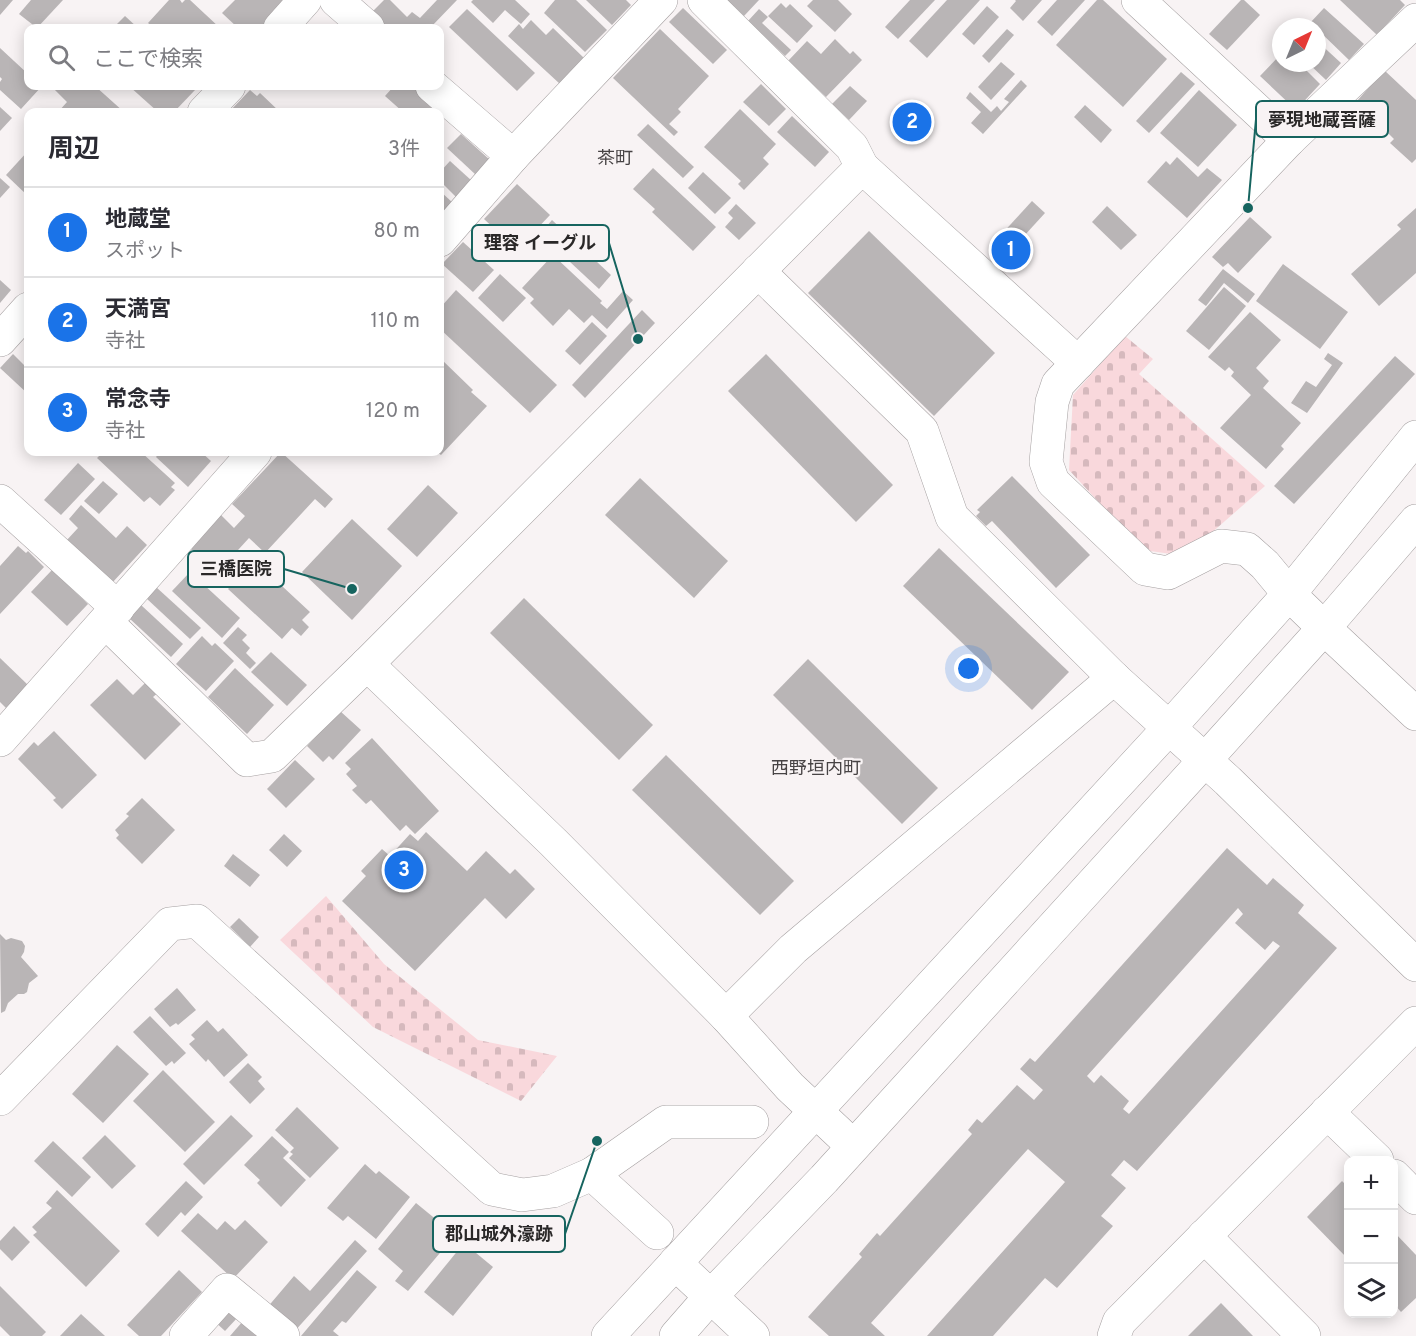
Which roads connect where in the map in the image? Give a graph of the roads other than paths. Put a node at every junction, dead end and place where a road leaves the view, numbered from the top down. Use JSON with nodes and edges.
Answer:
{"nodes":[{"id":1,"x":305,"y":0,"type":"edge"},
{"id":2,"x":336,"y":0,"type":"edge"},
{"id":3,"x":661,"y":0,"type":"edge"},
{"id":4,"x":704,"y":0,"type":"edge"},
{"id":5,"x":1138,"y":0,"type":"edge"},
{"id":6,"x":1416,"y":20,"type":"edge"},
{"id":7,"x":284,"y":24,"type":"edge"},
{"id":8,"x":363,"y":24,"type":"edge"},
{"id":9,"x":225,"y":90,"type":"edge"},
{"id":10,"x":437,"y":90,"type":"edge"},
{"id":11,"x":208,"y":108,"type":"edge"},
{"id":12,"x":1289,"y":140,"type":"junction"},
{"id":13,"x":513,"y":156,"type":"junction"},
{"id":14,"x":862,"y":167,"type":"junction"},
{"id":15,"x":444,"y":235,"type":"edge"},
{"id":16,"x":758,"y":271,"type":"junction"},
{"id":17,"x":24,"y":313,"type":"edge"},
{"id":18,"x":0,"y":340,"type":"edge"},
{"id":19,"x":1078,"y":363,"type":"junction"},
{"id":20,"x":1416,"y":437,"type":"edge"},
{"id":21,"x":251,"y":456,"type":"edge"},
{"id":22,"x":0,"y":501,"type":"edge"},
{"id":23,"x":1416,"y":521,"type":"edge"},
{"id":24,"x":1289,"y":594,"type":"junction"},
{"id":25,"x":112,"y":615,"type":"junction"},
{"id":26,"x":1324,"y":628,"type":"junction"},
{"id":27,"x":367,"y":664,"type":"junction"},
{"id":28,"x":1114,"y":678,"type":"junction"},
{"id":29,"x":1416,"y":714,"type":"edge"},
{"id":30,"x":1168,"y":728,"type":"junction"},
{"id":31,"x":0,"y":740,"type":"edge"},
{"id":32,"x":1205,"y":760,"type":"junction"},
{"id":33,"x":1416,"y":965,"type":"edge"},
{"id":34,"x":726,"y":1016,"type":"junction"},
{"id":35,"x":1416,"y":1023,"type":"edge"},
{"id":36,"x":0,"y":1099,"type":"edge"},
{"id":37,"x":815,"y":1112,"type":"junction"},
{"id":38,"x":1327,"y":1112,"type":"junction"},
{"id":39,"x":752,"y":1122,"type":"dead end"},
{"id":40,"x":853,"y":1146,"type":"junction"},
{"id":41,"x":1372,"y":1156,"type":"edge"},
{"id":42,"x":592,"y":1174,"type":"junction"},
{"id":43,"x":1398,"y":1180,"type":"edge"},
{"id":44,"x":1416,"y":1198,"type":"edge"},
{"id":45,"x":657,"y":1233,"type":"dead end"},
{"id":46,"x":1204,"y":1236,"type":"junction"},
{"id":47,"x":675,"y":1263,"type":"junction"},
{"id":48,"x":711,"y":1296,"type":"junction"},
{"id":49,"x":186,"y":1336,"type":"edge"},
{"id":50,"x":283,"y":1336,"type":"edge"},
{"id":51,"x":608,"y":1336,"type":"edge"},
{"id":52,"x":676,"y":1336,"type":"edge"},
{"id":53,"x":753,"y":1336,"type":"edge"},
{"id":54,"x":1114,"y":1336,"type":"edge"},
{"id":55,"x":1304,"y":1336,"type":"edge"}],
"edges":[{"from":1,"to":7,"type":"street"},
{"from":2,"to":8,"type":"street"},
{"from":3,"to":13,"type":"street"},
{"from":4,"to":14,"type":"street"},
{"from":5,"to":12,"type":"street"},
{"from":6,"to":12,"type":"street"},
{"from":9,"to":11,"type":"street"},
{"from":10,"to":13,"type":"street"},
{"from":12,"to":19,"type":"street"},
{"from":13,"to":15,"type":"street"},
{"from":14,"to":16,"type":"street"},
{"from":14,"to":19,"type":"street"},
{"from":16,"to":27,"type":"street"},
{"from":16,"to":28,"type":"street"},
{"from":17,"to":18,"type":"street"},
{"from":19,"to":24,"type":"street"},
{"from":20,"to":24,"type":"street"},
{"from":21,"to":25,"type":"street"},
{"from":22,"to":25,"type":"street"},
{"from":23,"to":26,"type":"street"},
{"from":24,"to":26,"type":"street"},
{"from":24,"to":30,"type":"street"},
{"from":25,"to":27,"type":"street"},
{"from":25,"to":31,"type":"street"},
{"from":26,"to":29,"type":"street"},
{"from":26,"to":32,"type":"street"},
{"from":27,"to":34,"type":"street"},
{"from":28,"to":30,"type":"street"},
{"from":28,"to":34,"type":"street"},
{"from":30,"to":32,"type":"street"},
{"from":30,"to":37,"type":"street"},
{"from":32,"to":33,"type":"street"},
{"from":32,"to":40,"type":"street"},
{"from":34,"to":37,"type":"street"},
{"from":35,"to":38,"type":"street"},
{"from":36,"to":42,"type":"street"},
{"from":37,"to":40,"type":"street"},
{"from":37,"to":47,"type":"street"},
{"from":38,"to":41,"type":"street"},
{"from":38,"to":46,"type":"street"},
{"from":39,"to":42,"type":"street"},
{"from":40,"to":48,"type":"street"},
{"from":42,"to":45,"type":"street"},
{"from":43,"to":44,"type":"street"},
{"from":46,"to":54,"type":"street"},
{"from":46,"to":55,"type":"street"},
{"from":47,"to":48,"type":"street"},
{"from":47,"to":51,"type":"street"},
{"from":48,"to":52,"type":"street"},
{"from":48,"to":53,"type":"street"},
{"from":49,"to":50,"type":"street"}]}
